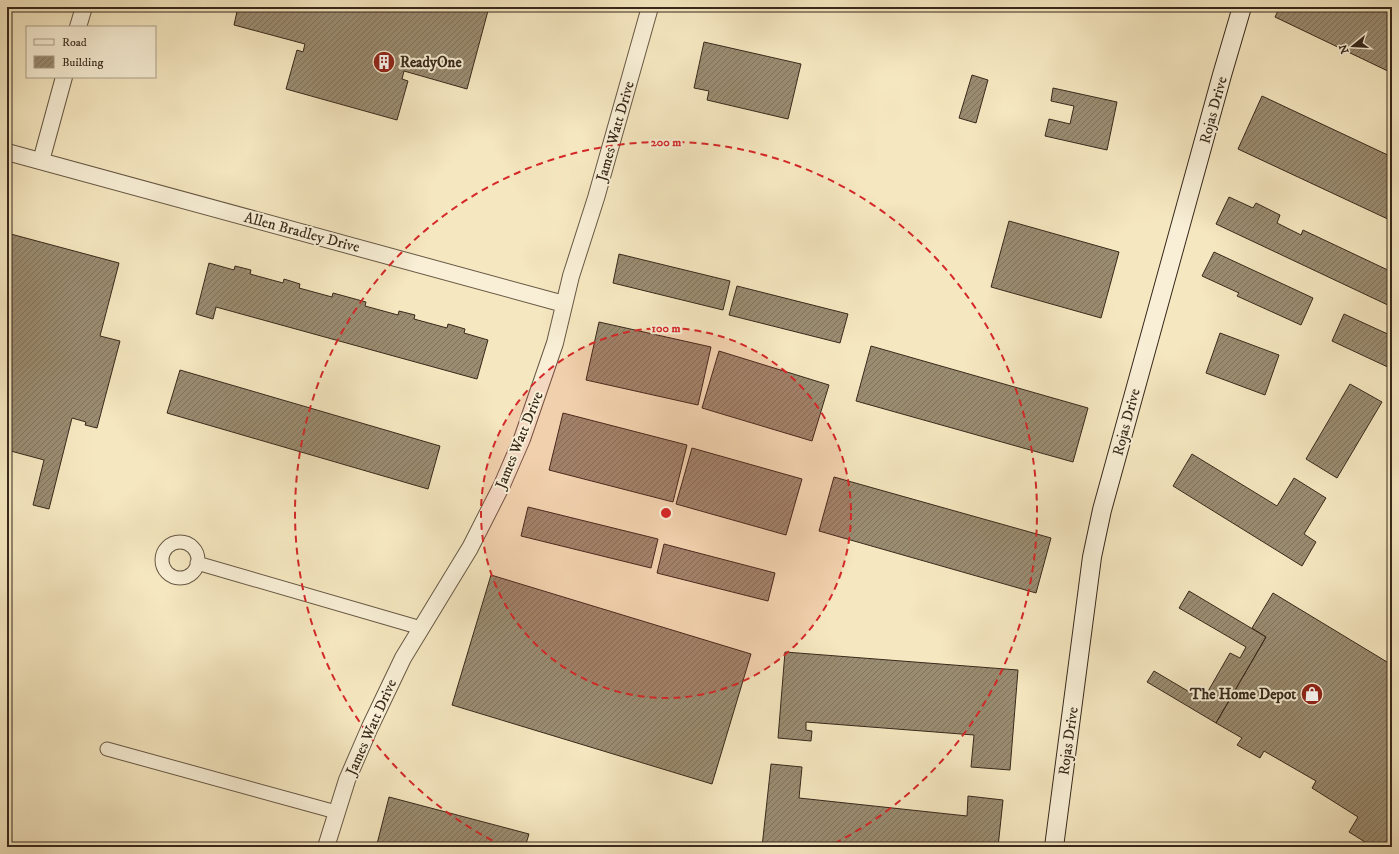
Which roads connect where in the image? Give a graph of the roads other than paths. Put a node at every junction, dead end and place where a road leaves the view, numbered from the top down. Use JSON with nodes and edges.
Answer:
{"nodes":[{"id":1,"x":84,"y":7,"type":"edge"},
{"id":2,"x":650,"y":7,"type":"edge"},
{"id":3,"x":1242,"y":7,"type":"edge"},
{"id":4,"x":78,"y":26,"type":"edge"},
{"id":5,"x":64,"y":78,"type":"edge"},
{"id":6,"x":7,"y":152,"type":"edge"},
{"id":7,"x":41,"y":161,"type":"junction"},
{"id":8,"x":564,"y":304,"type":"junction"},
{"id":9,"x":197,"y":563,"type":"dead end"},
{"id":10,"x":421,"y":628,"type":"junction"},
{"id":11,"x":107,"y":749,"type":"dead end"},
{"id":12,"x":336,"y":812,"type":"junction"},
{"id":13,"x":326,"y":847,"type":"edge"},
{"id":14,"x":1054,"y":847,"type":"edge"}],
"edges":[{"from":1,"to":4,"type":"street"},
{"from":2,"to":8,"type":"street","name":"James Watt Drive"},
{"from":3,"to":14,"type":"main road","name":"Rojas Drive"},
{"from":5,"to":7,"type":"street"},
{"from":6,"to":7,"type":"street","name":"Allen Bradley Drive"},
{"from":7,"to":8,"type":"street","name":"Allen Bradley Drive"},
{"from":8,"to":10,"type":"street","name":"James Watt Drive"},
{"from":9,"to":10,"type":"street"},
{"from":10,"to":12,"type":"street","name":"James Watt Drive"},
{"from":11,"to":12,"type":"street"},
{"from":12,"to":13,"type":"street","name":"James Watt Drive"}]}
